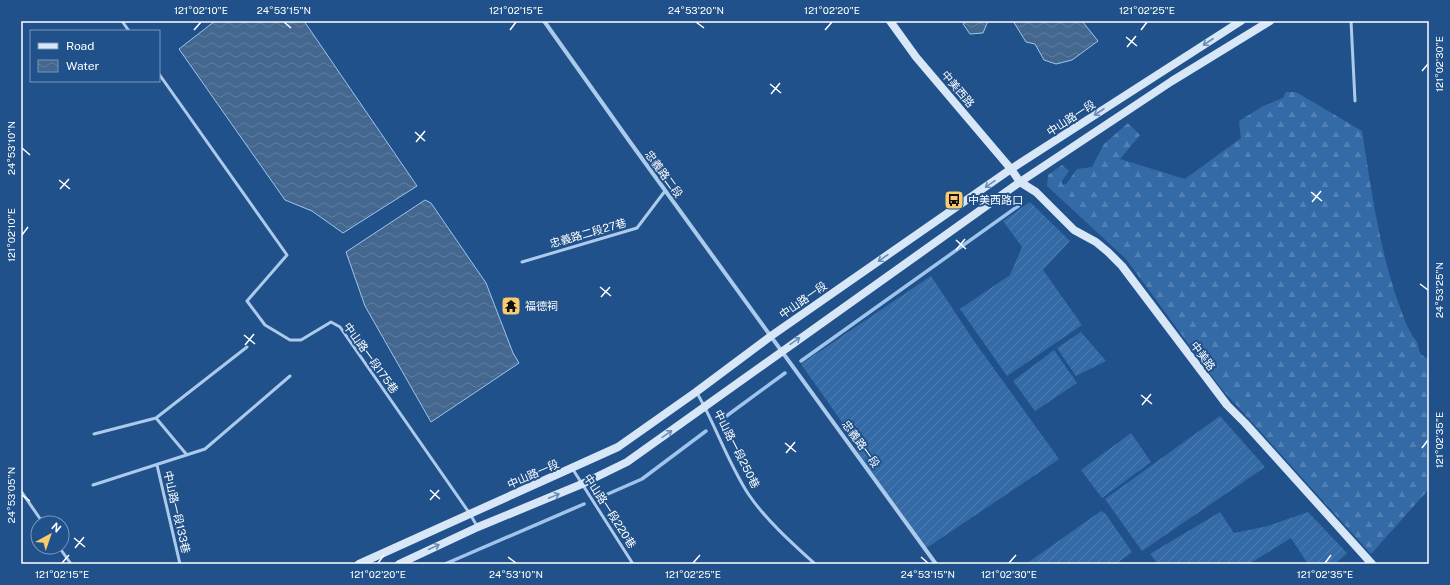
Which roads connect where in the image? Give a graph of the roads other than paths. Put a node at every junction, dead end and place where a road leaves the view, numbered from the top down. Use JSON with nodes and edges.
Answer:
{"nodes":[{"id":1,"x":122,"y":21,"type":"edge"},
{"id":2,"x":544,"y":21,"type":"edge"},
{"id":3,"x":890,"y":21,"type":"edge"},
{"id":4,"x":1241,"y":21,"type":"edge"},
{"id":5,"x":1270,"y":21,"type":"edge"},
{"id":6,"x":1351,"y":21,"type":"edge"},
{"id":7,"x":128,"y":30,"type":"edge"},
{"id":8,"x":1165,"y":70,"type":"junction"},
{"id":9,"x":160,"y":75,"type":"edge"},
{"id":10,"x":1172,"y":81,"type":"junction"},
{"id":11,"x":1355,"y":101,"type":"dead end"},
{"id":12,"x":1011,"y":169,"type":"junction"},
{"id":13,"x":1020,"y":182,"type":"junction"},
{"id":14,"x":665,"y":191,"type":"junction"},
{"id":15,"x":522,"y":262,"type":"dead end"},
{"id":16,"x":770,"y":336,"type":"junction"},
{"id":17,"x":247,"y":347,"type":"dead end"},
{"id":18,"x":781,"y":351,"type":"junction"},
{"id":19,"x":290,"y":376,"type":"dead end"},
{"id":20,"x":696,"y":392,"type":"junction"},
{"id":21,"x":705,"y":407,"type":"junction"},
{"id":22,"x":156,"y":418,"type":"junction"},
{"id":23,"x":94,"y":434,"type":"dead end"},
{"id":24,"x":187,"y":455,"type":"junction"},
{"id":25,"x":156,"y":465,"type":"junction"},
{"id":26,"x":572,"y":468,"type":"junction"},
{"id":27,"x":582,"y":484,"type":"junction"},
{"id":28,"x":93,"y":485,"type":"dead end"},
{"id":29,"x":21,"y":491,"type":"edge"},
{"id":30,"x":470,"y":514,"type":"junction"},
{"id":31,"x":38,"y":515,"type":"edge"},
{"id":32,"x":478,"y":527,"type":"junction"},
{"id":33,"x":65,"y":555,"type":"edge"},
{"id":34,"x":71,"y":564,"type":"edge"},
{"id":35,"x":180,"y":564,"type":"edge"},
{"id":36,"x":359,"y":564,"type":"edge"},
{"id":37,"x":399,"y":564,"type":"edge"},
{"id":38,"x":633,"y":564,"type":"edge"},
{"id":39,"x":815,"y":564,"type":"edge"},
{"id":40,"x":936,"y":564,"type":"edge"},
{"id":41,"x":1372,"y":564,"type":"edge"}],
"edges":[{"from":1,"to":7,"type":"lane"},
{"from":2,"to":14,"type":"street","name":"忠義路二段"},
{"from":3,"to":12,"type":"street","name":"中美西路"},
{"from":4,"to":8,"type":"street","name":"中山路一段","one_way":true},
{"from":5,"to":10,"type":"street"},
{"from":6,"to":11,"type":"lane"},
{"from":8,"to":10,"type":"street"},
{"from":8,"to":12,"type":"street","name":"中山路一段","one_way":true},
{"from":9,"to":30,"type":"lane","name":"中山路一段175巷"},
{"from":10,"to":13,"type":"street"},
{"from":12,"to":13,"type":"street","name":"中美路"},
{"from":12,"to":16,"type":"street","name":"中山路一段","one_way":true},
{"from":18,"to":13,"type":"street","one_way":true},
{"from":13,"to":41,"type":"street","name":"中美路"},
{"from":14,"to":15,"type":"lane","name":"忠義路二段27巷"},
{"from":14,"to":16,"type":"street","name":"忠義路二段"},
{"from":16,"to":18,"type":"street","name":"忠義路一段"},
{"from":16,"to":20,"type":"street","name":"中山路一段"},
{"from":17,"to":22,"type":"lane"},
{"from":18,"to":21,"type":"street"},
{"from":18,"to":40,"type":"street","name":"忠義路一段"},
{"from":19,"to":24,"type":"lane"},
{"from":20,"to":21,"type":"lane","name":"中山路一段250巷"},
{"from":20,"to":26,"type":"street","name":"中山路一段"},
{"from":27,"to":21,"type":"street","one_way":true},
{"from":21,"to":39,"type":"lane","name":"中山路一段250巷"},
{"from":22,"to":23,"type":"lane"},
{"from":22,"to":24,"type":"lane"},
{"from":24,"to":25,"type":"lane"},
{"from":25,"to":28,"type":"lane"},
{"from":25,"to":35,"type":"lane","name":"中山路一段133巷"},
{"from":26,"to":27,"type":"lane","name":"中山路一段220巷"},
{"from":26,"to":30,"type":"street","name":"中山路一段"},
{"from":32,"to":27,"type":"street","one_way":true},
{"from":27,"to":38,"type":"lane","name":"中山路一段220巷"},
{"from":29,"to":31,"type":"lane"},
{"from":30,"to":32,"type":"lane","name":"中山路一段175巷"},
{"from":30,"to":36,"type":"street","name":"中山路一段"},
{"from":37,"to":32,"type":"street","one_way":true},
{"from":33,"to":34,"type":"lane"}]}
